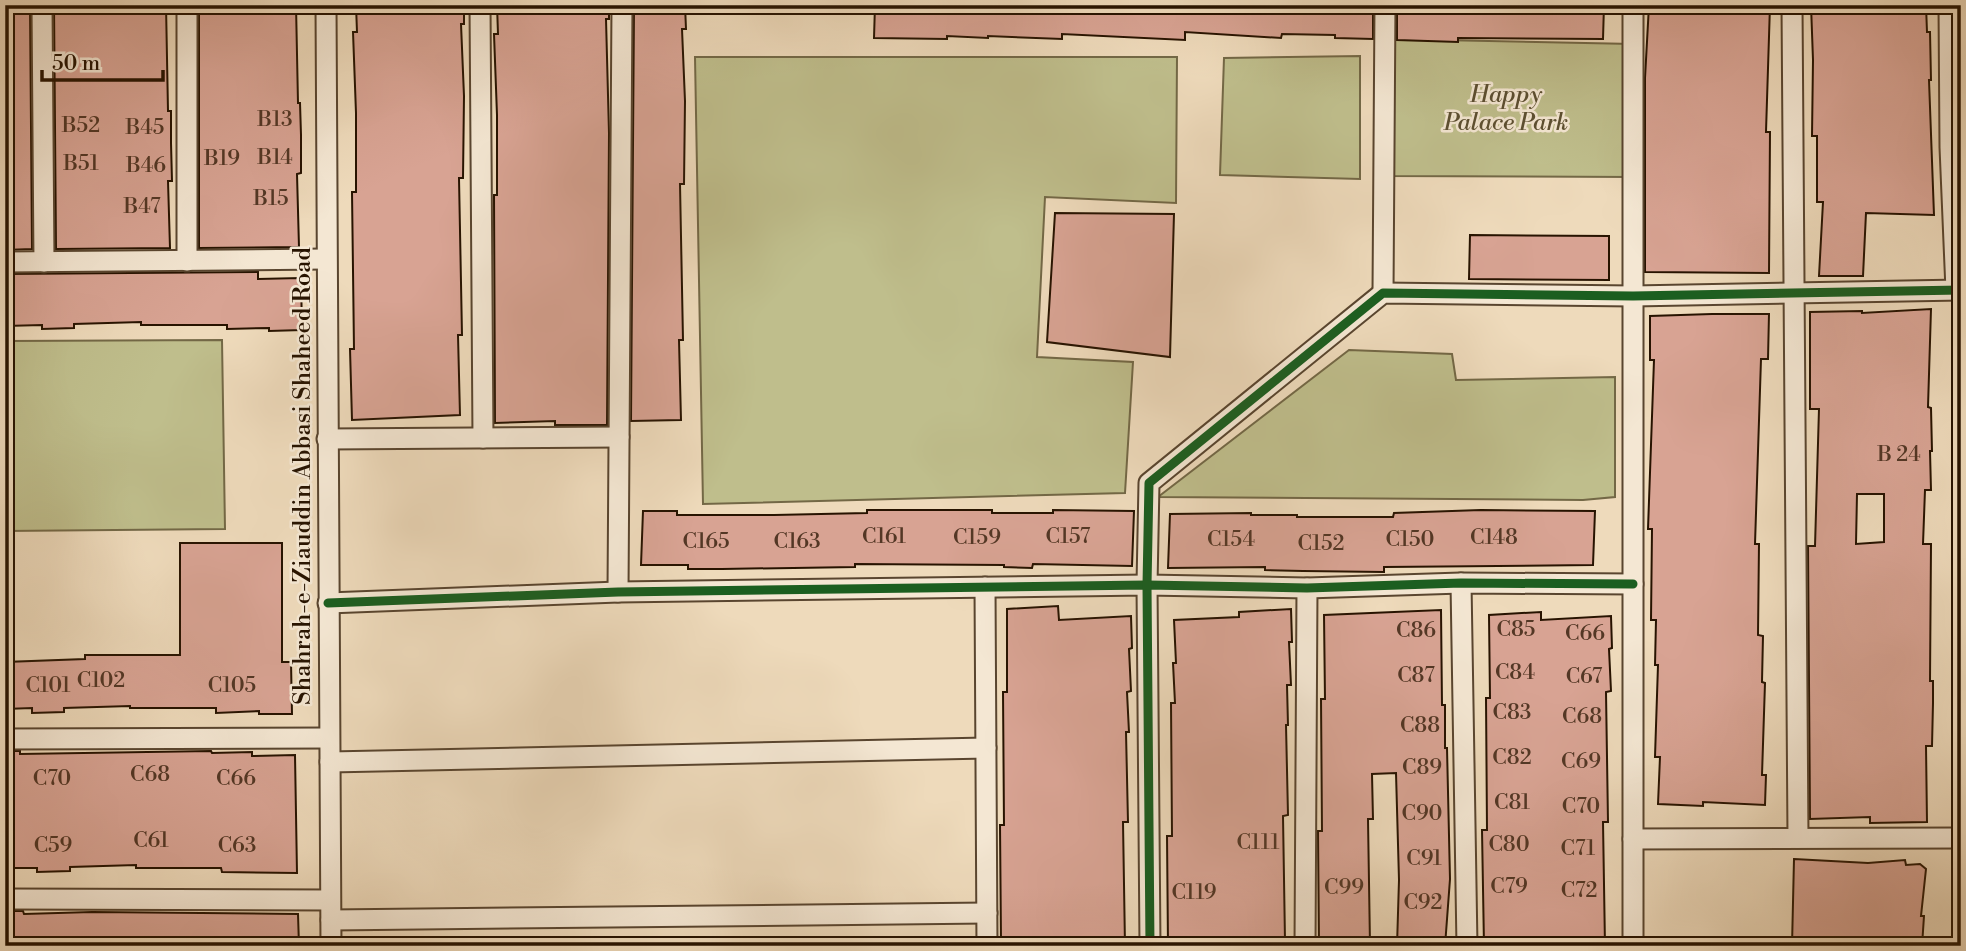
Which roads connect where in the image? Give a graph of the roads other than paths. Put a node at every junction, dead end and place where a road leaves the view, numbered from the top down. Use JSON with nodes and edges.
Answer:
{"nodes":[{"id":1,"x":42,"y":5,"type":"edge"},
{"id":2,"x":187,"y":5,"type":"edge"},
{"id":3,"x":326,"y":5,"type":"edge"},
{"id":4,"x":480,"y":5,"type":"edge"},
{"id":5,"x":622,"y":5,"type":"edge"},
{"id":6,"x":1385,"y":5,"type":"edge"},
{"id":7,"x":1633,"y":5,"type":"edge"},
{"id":8,"x":1791,"y":5,"type":"edge"},
{"id":9,"x":1949,"y":5,"type":"edge"},
{"id":10,"x":326,"y":259,"type":"junction"},
{"id":11,"x":187,"y":261,"type":"junction"},
{"id":12,"x":5,"y":262,"type":"edge"},
{"id":13,"x":44,"y":262,"type":"junction"},
{"id":14,"x":1958,"y":290,"type":"edge"},
{"id":15,"x":1383,"y":293,"type":"junction"},
{"id":16,"x":1793,"y":294,"type":"junction"},
{"id":17,"x":1633,"y":296,"type":"junction"},
{"id":18,"x":619,"y":437,"type":"junction"},
{"id":19,"x":483,"y":438,"type":"junction"},
{"id":20,"x":327,"y":439,"type":"junction"},
{"id":21,"x":1461,"y":583,"type":"junction"},
{"id":22,"x":1633,"y":584,"type":"junction"},
{"id":23,"x":1147,"y":585,"type":"junction"},
{"id":24,"x":985,"y":587,"type":"junction"},
{"id":25,"x":1307,"y":588,"type":"junction"},
{"id":26,"x":618,"y":592,"type":"junction"},
{"id":27,"x":328,"y":603,"type":"junction"},
{"id":28,"x":329,"y":738,"type":"junction"},
{"id":29,"x":5,"y":739,"type":"edge"},
{"id":30,"x":986,"y":748,"type":"junction"},
{"id":31,"x":330,"y":762,"type":"junction"},
{"id":32,"x":1798,"y":838,"type":"junction"},
{"id":33,"x":1961,"y":838,"type":"edge"},
{"id":34,"x":1633,"y":839,"type":"junction"},
{"id":35,"x":5,"y":899,"type":"edge"},
{"id":36,"x":330,"y":900,"type":"junction"},
{"id":37,"x":987,"y":913,"type":"junction"},
{"id":38,"x":331,"y":920,"type":"junction"},
{"id":39,"x":331,"y":946,"type":"edge"},
{"id":40,"x":987,"y":946,"type":"edge"},
{"id":41,"x":1150,"y":946,"type":"edge"},
{"id":42,"x":1305,"y":946,"type":"edge"},
{"id":43,"x":1466,"y":946,"type":"edge"},
{"id":44,"x":1633,"y":946,"type":"edge"}],
"edges":[{"from":1,"to":13,"type":"street"},
{"from":2,"to":11,"type":"street"},
{"from":3,"to":10,"type":"street","name":"Shahrah-e-Ziauddin Abbasi Shaheed Road"},
{"from":4,"to":19,"type":"street"},
{"from":5,"to":18,"type":"street"},
{"from":6,"to":15,"type":"street"},
{"from":7,"to":17,"type":"street"},
{"from":8,"to":16,"type":"street"},
{"from":9,"to":14,"type":"street"},
{"from":10,"to":11,"type":"street"},
{"from":10,"to":20,"type":"street","name":"Shahrah-e-Ziauddin Abbasi Shaheed Road"},
{"from":11,"to":13,"type":"street"},
{"from":12,"to":13,"type":"street"},
{"from":14,"to":16,"type":"street"},
{"from":15,"to":17,"type":"street"},
{"from":15,"to":23,"type":"street"},
{"from":16,"to":17,"type":"street"},
{"from":16,"to":32,"type":"street"},
{"from":17,"to":22,"type":"street"},
{"from":18,"to":19,"type":"street"},
{"from":18,"to":26,"type":"street"},
{"from":19,"to":20,"type":"street"},
{"from":20,"to":27,"type":"street","name":"Shahrah-e-Ziauddin Abbasi Shaheed Road"},
{"from":21,"to":22,"type":"street"},
{"from":21,"to":25,"type":"street"},
{"from":21,"to":43,"type":"street"},
{"from":22,"to":34,"type":"street"},
{"from":23,"to":24,"type":"street"},
{"from":23,"to":25,"type":"street"},
{"from":23,"to":41,"type":"street"},
{"from":24,"to":26,"type":"street"},
{"from":24,"to":30,"type":"street"},
{"from":25,"to":42,"type":"street"},
{"from":26,"to":27,"type":"street"},
{"from":27,"to":28,"type":"street","name":"Shahrah-e-Ziauddin Abbasi Shaheed Road"},
{"from":28,"to":29,"type":"street"},
{"from":28,"to":31,"type":"street","name":"Shahrah-e-Ziauddin Abbasi Shaheed Road"},
{"from":30,"to":31,"type":"street"},
{"from":30,"to":37,"type":"street"},
{"from":31,"to":36,"type":"street","name":"Shahrah-e-Ziauddin Abbasi Shaheed Road"},
{"from":32,"to":33,"type":"street"},
{"from":32,"to":34,"type":"street"},
{"from":34,"to":44,"type":"street"},
{"from":35,"to":36,"type":"street"},
{"from":36,"to":38,"type":"street","name":"Shahrah-e-Ziauddin Abbasi Shaheed Road"},
{"from":37,"to":38,"type":"street"},
{"from":37,"to":40,"type":"street"},
{"from":38,"to":39,"type":"street","name":"Shahrah-e-Ziauddin Abbasi Shaheed Road"}]}
